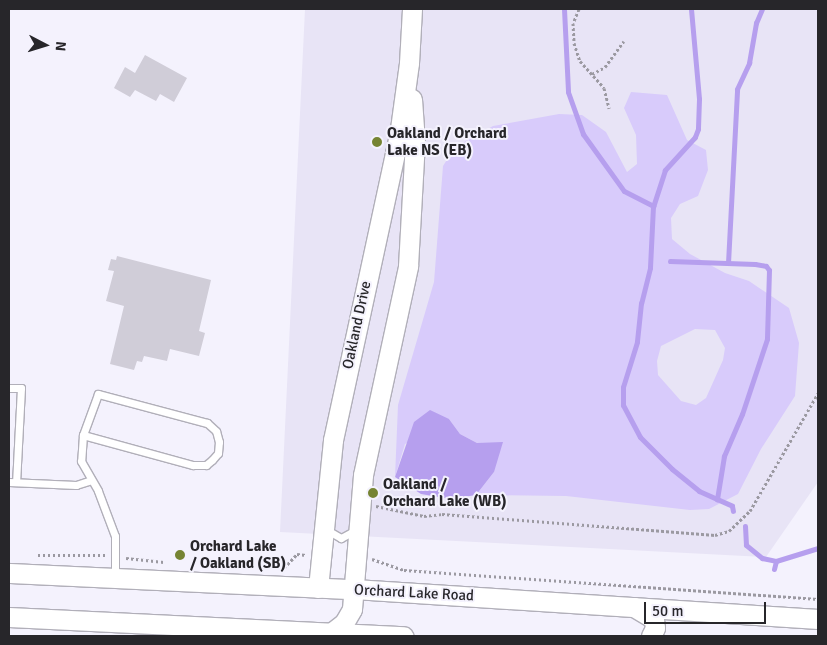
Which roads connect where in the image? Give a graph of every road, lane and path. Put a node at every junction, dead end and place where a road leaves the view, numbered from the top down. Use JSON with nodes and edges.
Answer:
{"nodes":[{"id":1,"x":412,"y":9,"type":"edge"},
{"id":2,"x":579,"y":9,"type":"edge"},
{"id":3,"x":624,"y":41,"type":"dead end"},
{"id":4,"x":409,"y":63,"type":"junction"},
{"id":5,"x":592,"y":74,"type":"junction"},
{"id":6,"x":609,"y":108,"type":"dead end"},
{"id":7,"x":9,"y":388,"type":"edge"},
{"id":8,"x":818,"y":393,"type":"edge"},
{"id":9,"x":84,"y":435,"type":"junction"},
{"id":10,"x":91,"y":480,"type":"junction"},
{"id":11,"x":12,"y":482,"type":"edge"},
{"id":12,"x":360,"y":502,"type":"junction"},
{"id":13,"x":324,"y":523,"type":"junction"},
{"id":14,"x":358,"y":524,"type":"junction"},
{"id":15,"x":34,"y":556,"type":"dead end"},
{"id":16,"x":115,"y":556,"type":"junction"},
{"id":17,"x":321,"y":557,"type":"junction"},
{"id":18,"x":356,"y":559,"type":"junction"},
{"id":19,"x":171,"y":563,"type":"dead end"},
{"id":20,"x":279,"y":571,"type":"dead end"},
{"id":21,"x":9,"y":573,"type":"edge"},
{"id":22,"x":114,"y":578,"type":"junction"},
{"id":23,"x":318,"y":588,"type":"junction"},
{"id":24,"x":354,"y":589,"type":"junction"},
{"id":25,"x":818,"y":599,"type":"edge"},
{"id":26,"x":632,"y":606,"type":"junction"},
{"id":27,"x":9,"y":617,"type":"edge"},
{"id":28,"x":818,"y":619,"type":"edge"},
{"id":29,"x":331,"y":633,"type":"junction"},
{"id":30,"x":404,"y":636,"type":"edge"},
{"id":31,"x":651,"y":636,"type":"edge"}],
"edges":[{"from":1,"to":4,"type":"main road","name":"Oakland Drive"},
{"from":2,"to":5,"type":"path"},
{"from":3,"to":5,"type":"path"},
{"from":4,"to":12,"type":"main road","name":"Oakland Drive"},
{"from":4,"to":13,"type":"main road","name":"Oakland Drive"},
{"from":5,"to":6,"type":"path"},
{"from":7,"to":11,"type":"lane"},
{"from":8,"to":12,"type":"path"},
{"from":9,"to":9,"type":"lane"},
{"from":9,"to":10,"type":"lane"},
{"from":10,"to":11,"type":"lane"},
{"from":10,"to":16,"type":"lane"},
{"from":12,"to":14,"type":"main road","name":"Oakland Drive"},
{"from":13,"to":14,"type":"lane"},
{"from":13,"to":17,"type":"main road","name":"Oakland Drive"},
{"from":14,"to":18,"type":"main road","name":"Oakland Drive"},
{"from":15,"to":16,"type":"path"},
{"from":16,"to":19,"type":"path"},
{"from":16,"to":22,"type":"lane"},
{"from":17,"to":20,"type":"path"},
{"from":17,"to":23,"type":"main road","name":"Oakland Drive"},
{"from":18,"to":24,"type":"main road","name":"Oakland Drive"},
{"from":18,"to":25,"type":"path"},
{"from":21,"to":22,"type":"main road","name":"Orchard Lake Road"},
{"from":22,"to":23,"type":"main road","name":"Orchard Lake Road"},
{"from":23,"to":24,"type":"main road","name":"Orchard Lake Road"},
{"from":24,"to":26,"type":"main road","name":"Orchard Lake Road"},
{"from":24,"to":29,"type":"main road","name":"Oakland Drive"},
{"from":26,"to":28,"type":"main road","name":"Orchard Lake Road"},
{"from":26,"to":31,"type":"main road"},
{"from":27,"to":29,"type":"main road"},
{"from":29,"to":30,"type":"main road"}]}
